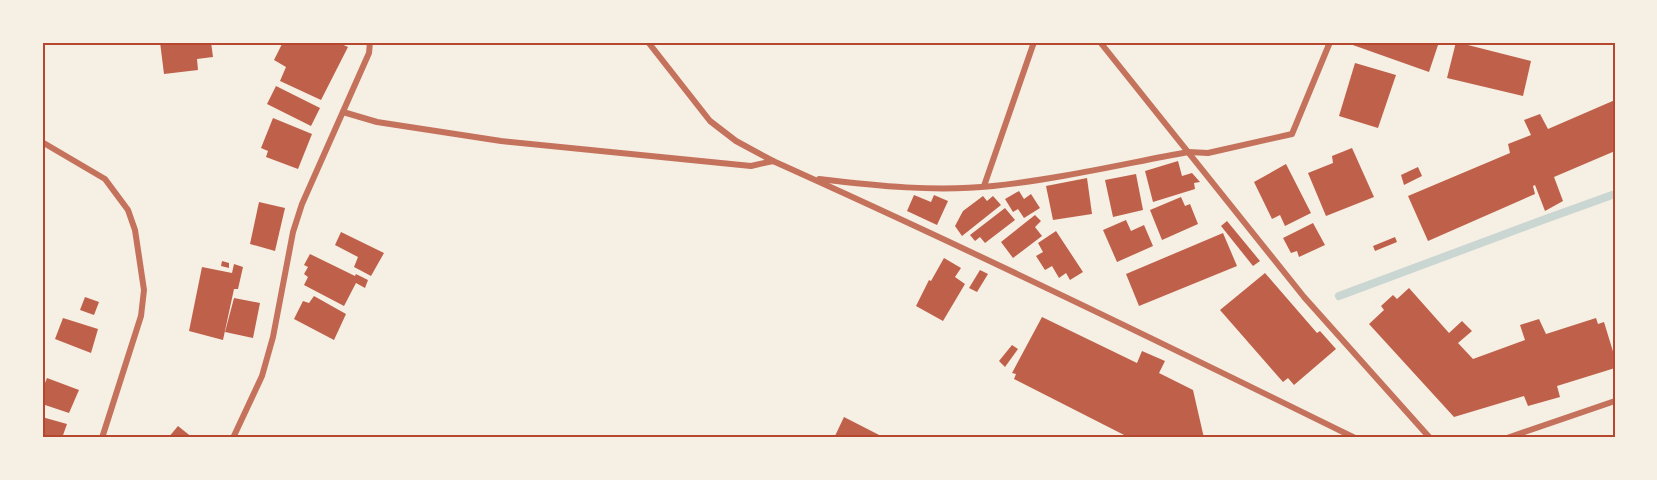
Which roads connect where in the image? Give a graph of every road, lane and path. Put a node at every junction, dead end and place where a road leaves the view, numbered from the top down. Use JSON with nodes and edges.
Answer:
{"nodes":[{"id":1,"x":370,"y":42,"type":"edge"},
{"id":2,"x":648,"y":42,"type":"edge"},
{"id":3,"x":1034,"y":42,"type":"edge"},
{"id":4,"x":1100,"y":42,"type":"edge"},
{"id":5,"x":1330,"y":42,"type":"edge"},
{"id":6,"x":343,"y":112,"type":"junction"},
{"id":7,"x":42,"y":142,"type":"edge"},
{"id":8,"x":1188,"y":152,"type":"junction"},
{"id":9,"x":773,"y":161,"type":"junction"},
{"id":10,"x":813,"y":179,"type":"junction"},
{"id":11,"x":984,"y":186,"type":"junction"},
{"id":12,"x":1615,"y":401,"type":"edge"},
{"id":13,"x":102,"y":438,"type":"edge"},
{"id":14,"x":233,"y":438,"type":"edge"},
{"id":15,"x":1355,"y":438,"type":"edge"},
{"id":16,"x":1430,"y":438,"type":"edge"},
{"id":17,"x":1507,"y":438,"type":"edge"}],
"edges":[{"from":1,"to":6,"type":"street"},
{"from":2,"to":9,"type":"street"},
{"from":3,"to":11,"type":"street"},
{"from":4,"to":8,"type":"street"},
{"from":5,"to":8,"type":"street"},
{"from":6,"to":9,"type":"street"},
{"from":6,"to":14,"type":"street"},
{"from":7,"to":13,"type":"street"},
{"from":8,"to":11,"type":"street"},
{"from":8,"to":16,"type":"street"},
{"from":9,"to":10,"type":"street"},
{"from":10,"to":11,"type":"street"},
{"from":10,"to":15,"type":"street"},
{"from":12,"to":17,"type":"street"}]}
